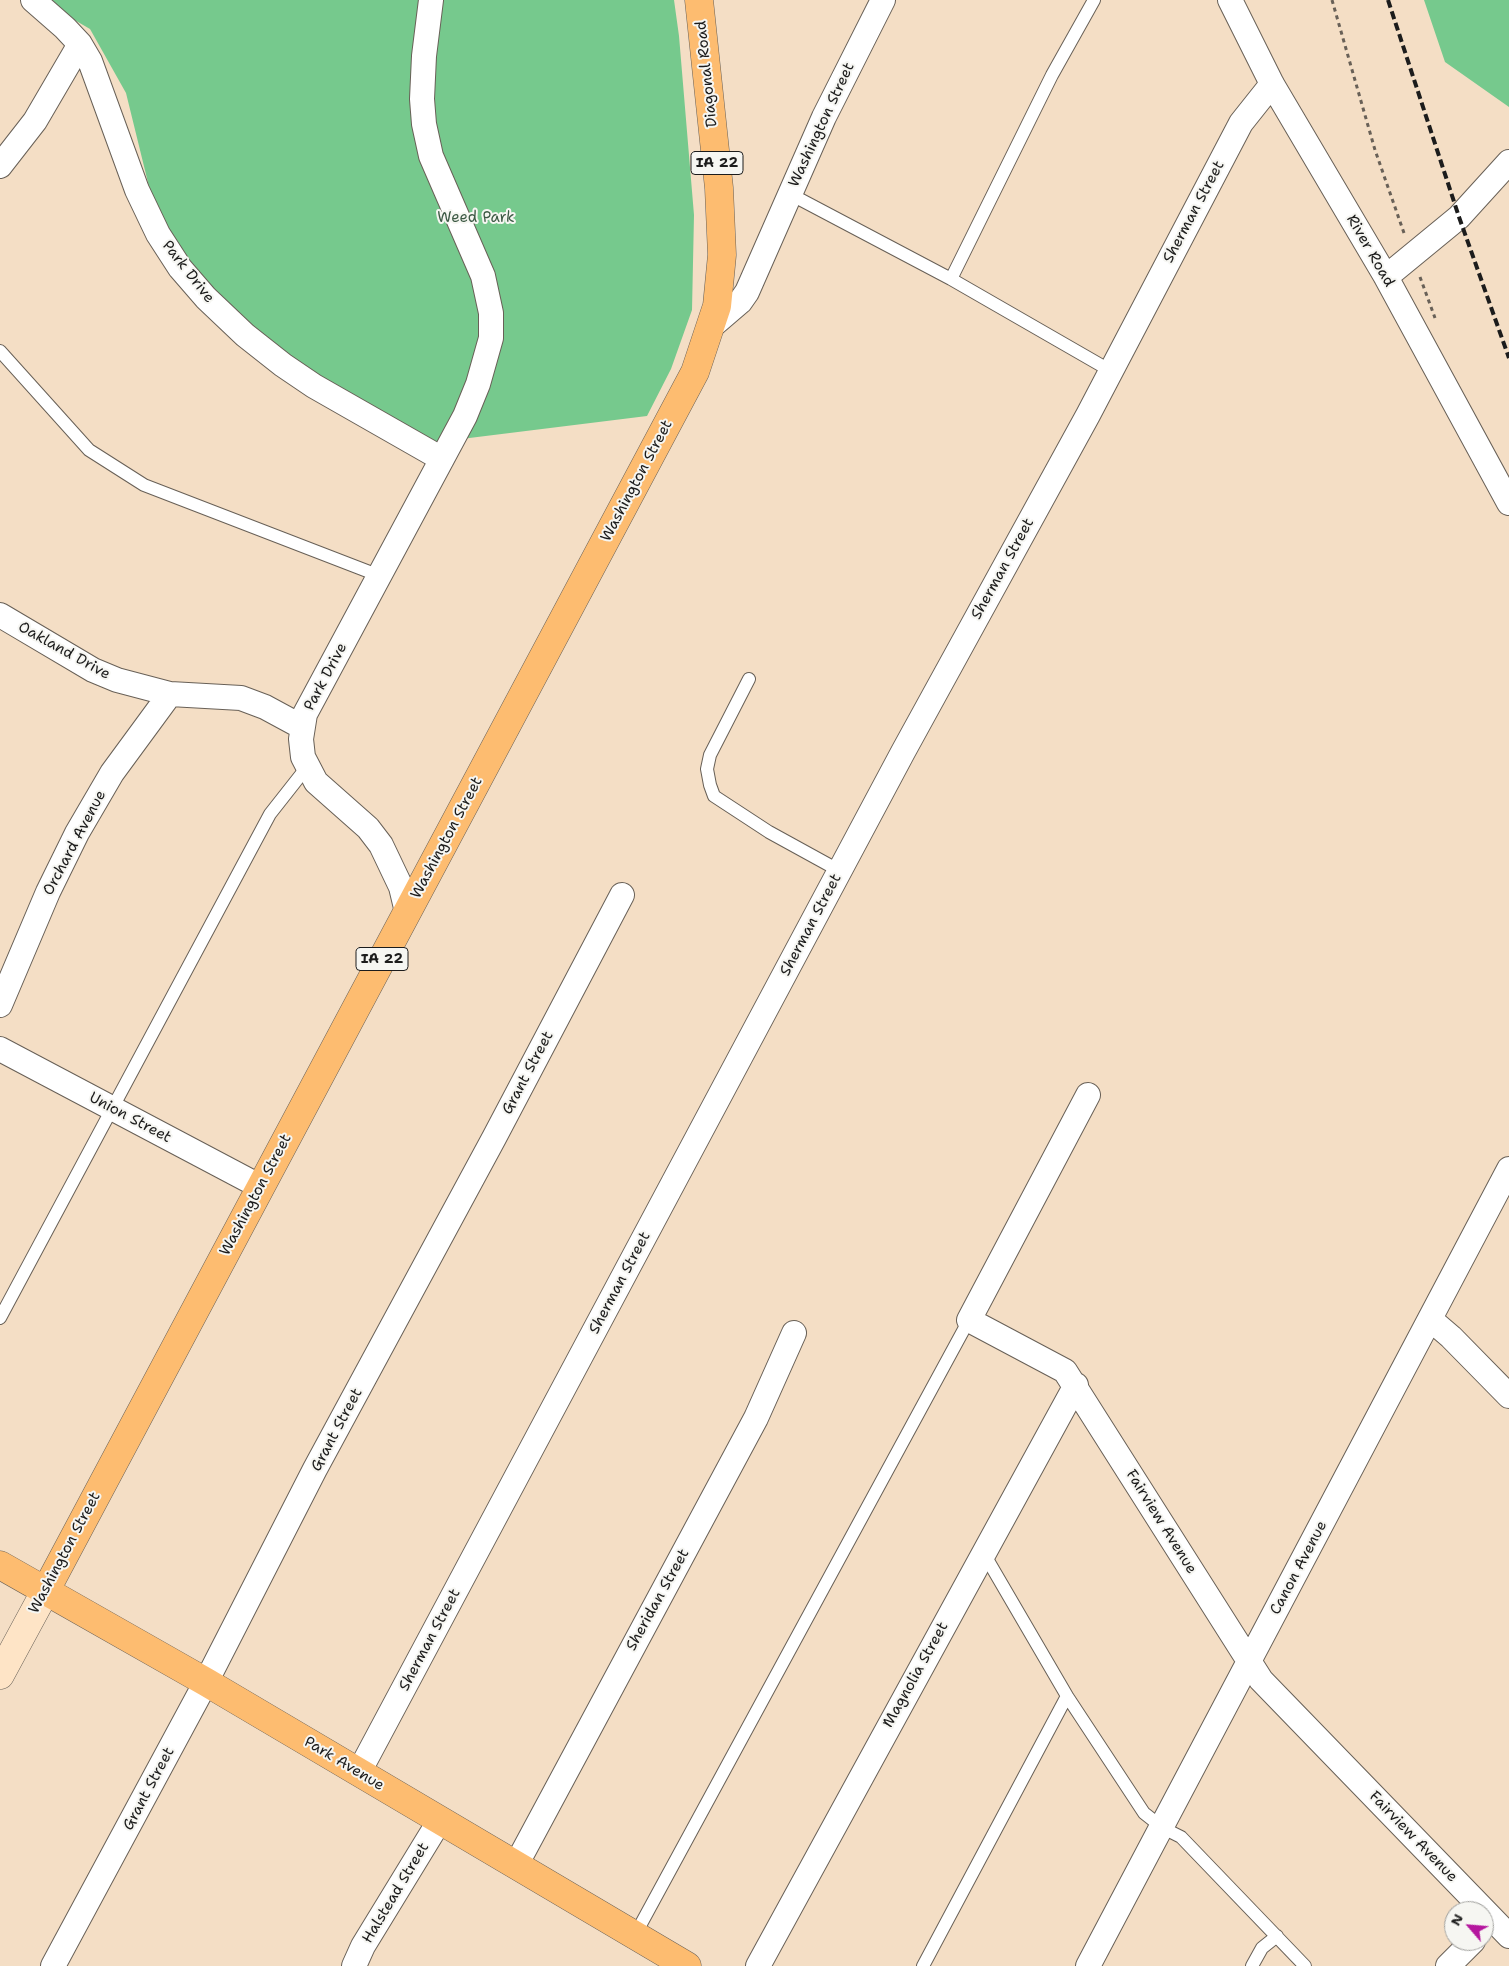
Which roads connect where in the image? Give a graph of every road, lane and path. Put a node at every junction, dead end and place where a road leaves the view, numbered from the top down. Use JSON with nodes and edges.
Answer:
{"nodes":[{"id":1,"x":34,"y":0,"type":"edge"},
{"id":2,"x":431,"y":0,"type":"edge"},
{"id":3,"x":699,"y":0,"type":"edge"},
{"id":4,"x":883,"y":0,"type":"edge"},
{"id":5,"x":1094,"y":0,"type":"edge"},
{"id":6,"x":1230,"y":0,"type":"edge"},
{"id":7,"x":80,"y":44,"type":"junction"},
{"id":8,"x":1272,"y":84,"type":"junction"},
{"id":9,"x":1509,"y":162,"type":"edge"},
{"id":10,"x":0,"y":166,"type":"edge"},
{"id":11,"x":790,"y":194,"type":"junction"},
{"id":12,"x":1386,"y":277,"type":"junction"},
{"id":13,"x":951,"y":279,"type":"junction"},
{"id":14,"x":712,"y":326,"type":"junction"},
{"id":15,"x":0,"y":351,"type":"edge"},
{"id":16,"x":1111,"y":371,"type":"junction"},
{"id":17,"x":442,"y":459,"type":"junction"},
{"id":18,"x":1509,"y":503,"type":"edge"},
{"id":19,"x":380,"y":576,"type":"junction"},
{"id":20,"x":0,"y":615,"type":"edge"},
{"id":21,"x":749,"y":679,"type":"dead end"},
{"id":22,"x":170,"y":694,"type":"junction"},
{"id":23,"x":302,"y":727,"type":"junction"},
{"id":24,"x":307,"y":767,"type":"junction"},
{"id":25,"x":840,"y":871,"type":"junction"},
{"id":26,"x":622,"y":895,"type":"dead end"},
{"id":27,"x":407,"y":912,"type":"junction"},
{"id":28,"x":0,"y":1005,"type":"edge"},
{"id":29,"x":0,"y":1049,"type":"edge"},
{"id":30,"x":1088,"y":1095,"type":"dead end"},
{"id":31,"x":112,"y":1108,"type":"junction"},
{"id":32,"x":1509,"y":1169,"type":"edge"},
{"id":33,"x":260,"y":1186,"type":"junction"},
{"id":34,"x":0,"y":1318,"type":"edge"},
{"id":35,"x":1430,"y":1319,"type":"junction"},
{"id":36,"x":969,"y":1320,"type":"junction"},
{"id":37,"x":794,"y":1333,"type":"dead end"},
{"id":38,"x":1076,"y":1385,"type":"junction"},
{"id":39,"x":1509,"y":1396,"type":"edge"},
{"id":40,"x":983,"y":1552,"type":"junction"},
{"id":41,"x":0,"y":1565,"type":"edge"},
{"id":42,"x":46,"y":1590,"type":"junction"},
{"id":43,"x":1249,"y":1663,"type":"junction"},
{"id":44,"x":0,"y":1675,"type":"edge"},
{"id":45,"x":206,"y":1682,"type":"junction"},
{"id":46,"x":1067,"y":1696,"type":"junction"},
{"id":47,"x":359,"y":1772,"type":"junction"},
{"id":48,"x":440,"y":1820,"type":"junction"},
{"id":49,"x":1163,"y":1828,"type":"junction"},
{"id":50,"x":516,"y":1865,"type":"junction"},
{"id":51,"x":1496,"y":1929,"type":"edge"},
{"id":52,"x":635,"y":1935,"type":"junction"},
{"id":53,"x":1277,"y":1936,"type":"junction"},
{"id":54,"x":1463,"y":1951,"type":"edge"},
{"id":55,"x":53,"y":1966,"type":"edge"},
{"id":56,"x":354,"y":1966,"type":"edge"},
{"id":57,"x":687,"y":1966,"type":"edge"},
{"id":58,"x":758,"y":1966,"type":"edge"},
{"id":59,"x":923,"y":1966,"type":"edge"},
{"id":60,"x":1088,"y":1966,"type":"edge"},
{"id":61,"x":1252,"y":1966,"type":"edge"},
{"id":62,"x":1305,"y":1966,"type":"edge"},
{"id":63,"x":1448,"y":1966,"type":"edge"}],
"edges":[{"from":1,"to":7,"type":"street","name":"Park Drive"},
{"from":2,"to":17,"type":"street","name":"Park Drive"},
{"from":3,"to":14,"type":"main road","name":"Diagonal Road","number":"IA 22"},
{"from":4,"to":11,"type":"street","name":"Washington Street"},
{"from":5,"to":13,"type":"lane"},
{"from":6,"to":8,"type":"street","name":"River Road"},
{"from":7,"to":10,"type":"street"},
{"from":7,"to":17,"type":"street","name":"Park Drive"},
{"from":8,"to":12,"type":"street","name":"River Road"},
{"from":8,"to":16,"type":"street","name":"Sherman Street"},
{"from":9,"to":12,"type":"street"},
{"from":11,"to":13,"type":"lane"},
{"from":11,"to":14,"type":"street","name":"Washington Street"},
{"from":12,"to":18,"type":"street","name":"River Road"},
{"from":13,"to":16,"type":"lane"},
{"from":14,"to":27,"type":"main road","name":"Washington Street","number":"IA 22"},
{"from":15,"to":19,"type":"lane"},
{"from":16,"to":25,"type":"street","name":"Sherman Street"},
{"from":17,"to":19,"type":"street","name":"Park Drive"},
{"from":19,"to":23,"type":"street","name":"Park Drive"},
{"from":20,"to":22,"type":"street","name":"Oakland Drive"},
{"from":21,"to":25,"type":"lane"},
{"from":22,"to":23,"type":"street","name":"Oakland Drive"},
{"from":22,"to":28,"type":"street","name":"Orchard Avenue"},
{"from":23,"to":24,"type":"street","name":"Park Drive"},
{"from":24,"to":27,"type":"street","name":"Park Drive"},
{"from":24,"to":31,"type":"lane"},
{"from":25,"to":47,"type":"street","name":"Sherman Street"},
{"from":26,"to":45,"type":"street","name":"Grant Street"},
{"from":27,"to":33,"type":"main road","name":"Washington Street","number":"IA 22"},
{"from":29,"to":31,"type":"street","name":"Union Street"},
{"from":30,"to":36,"type":"street"},
{"from":31,"to":33,"type":"street","name":"Union Street"},
{"from":31,"to":34,"type":"lane"},
{"from":32,"to":35,"type":"street","name":"Canon Avenue"},
{"from":33,"to":42,"type":"main road","name":"Washington Street","number":"IA 22"},
{"from":35,"to":39,"type":"street"},
{"from":35,"to":43,"type":"street","name":"Canon Avenue"},
{"from":36,"to":38,"type":"street","name":"Fairview Avenue"},
{"from":36,"to":52,"type":"lane"},
{"from":37,"to":50,"type":"street","name":"Sheridan Street"},
{"from":38,"to":40,"type":"street","name":"Magnolia Street"},
{"from":38,"to":43,"type":"street","name":"Fairview Avenue"},
{"from":40,"to":46,"type":"lane"},
{"from":40,"to":58,"type":"street","name":"Magnolia Street"},
{"from":41,"to":42,"type":"main road","name":"Park Avenue"},
{"from":42,"to":44,"type":"main road","name":"Washington Street"},
{"from":42,"to":45,"type":"main road","name":"Park Avenue"},
{"from":43,"to":49,"type":"street","name":"Canon Avenue"},
{"from":43,"to":51,"type":"street","name":"Fairview Avenue"},
{"from":45,"to":47,"type":"main road","name":"Park Avenue"},
{"from":45,"to":55,"type":"street","name":"Grant Street"},
{"from":46,"to":49,"type":"lane"},
{"from":46,"to":59,"type":"lane"},
{"from":47,"to":48,"type":"main road","name":"Park Avenue"},
{"from":48,"to":50,"type":"main road","name":"Park Avenue"},
{"from":48,"to":56,"type":"street","name":"Halstead Street"},
{"from":49,"to":53,"type":"lane"},
{"from":49,"to":60,"type":"street","name":"Canon Avenue"},
{"from":50,"to":52,"type":"main road","name":"Park Avenue"},
{"from":52,"to":57,"type":"main road","name":"Park Avenue"},
{"from":53,"to":61,"type":"lane"},
{"from":53,"to":62,"type":"lane"},
{"from":54,"to":63,"type":"street"}]}
